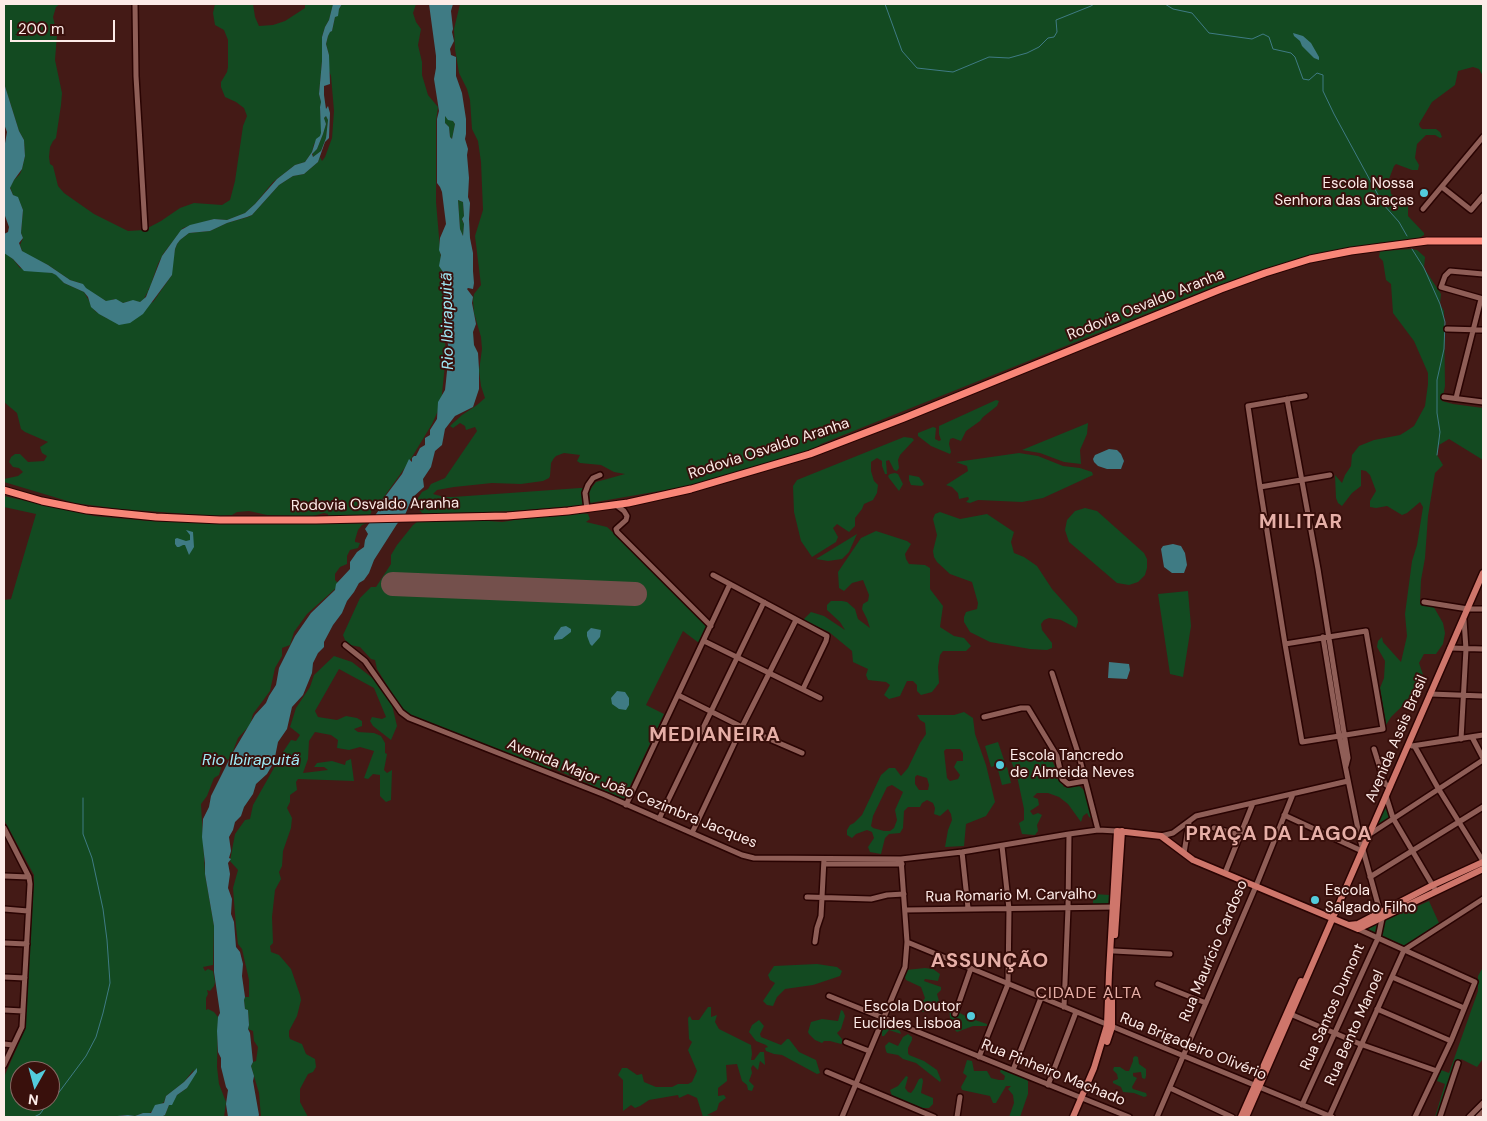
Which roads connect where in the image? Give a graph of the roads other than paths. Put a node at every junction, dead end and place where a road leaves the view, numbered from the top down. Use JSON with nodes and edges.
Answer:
{"nodes":[{"id":1,"x":135,"y":4,"type":"edge"},
{"id":2,"x":1483,"y":137,"type":"edge"},
{"id":3,"x":1442,"y":187,"type":"junction"},
{"id":4,"x":1483,"y":196,"type":"edge"},
{"id":5,"x":1423,"y":209,"type":"dead end"},
{"id":6,"x":145,"y":228,"type":"dead end"},
{"id":7,"x":1483,"y":241,"type":"edge"},
{"id":8,"x":1483,"y":274,"type":"edge"},
{"id":9,"x":1482,"y":299,"type":"edge"},
{"id":10,"x":1447,"y":328,"type":"dead end"},
{"id":11,"x":1472,"y":329,"type":"junction"},
{"id":12,"x":1483,"y":330,"type":"edge"},
{"id":13,"x":1306,"y":396,"type":"dead end"},
{"id":14,"x":1444,"y":397,"type":"dead end"},
{"id":15,"x":1456,"y":398,"type":"junction"},
{"id":16,"x":1287,"y":399,"type":"junction"},
{"id":17,"x":1483,"y":402,"type":"edge"},
{"id":18,"x":600,"y":475,"type":"dead end"},
{"id":19,"x":1330,"y":475,"type":"dead end"},
{"id":20,"x":1302,"y":480,"type":"junction"},
{"id":21,"x":1260,"y":487,"type":"junction"},
{"id":22,"x":4,"y":490,"type":"edge"},
{"id":23,"x":616,"y":504,"type":"junction"},
{"id":24,"x":586,"y":509,"type":"junction"},
{"id":25,"x":1483,"y":574,"type":"edge"},
{"id":26,"x":713,"y":575,"type":"dead end"},
{"id":27,"x":730,"y":584,"type":"junction"},
{"id":28,"x":764,"y":602,"type":"junction"},
{"id":29,"x":1424,"y":602,"type":"dead end"},
{"id":30,"x":1468,"y":609,"type":"junction"},
{"id":31,"x":1483,"y":609,"type":"edge"},
{"id":32,"x":1464,"y":619,"type":"junction"},
{"id":33,"x":796,"y":620,"type":"junction"},
{"id":34,"x":711,"y":626,"type":"junction"},
{"id":35,"x":1326,"y":637,"type":"junction"},
{"id":36,"x":704,"y":640,"type":"junction"},
{"id":37,"x":1285,"y":644,"type":"junction"},
{"id":38,"x":345,"y":645,"type":"dead end"},
{"id":39,"x":1450,"y":648,"type":"junction"},
{"id":40,"x":1466,"y":649,"type":"junction"},
{"id":41,"x":1483,"y":649,"type":"edge"},
{"id":42,"x":737,"y":657,"type":"junction"},
{"id":43,"x":770,"y":673,"type":"junction"},
{"id":44,"x":1052,"y":673,"type":"dead end"},
{"id":45,"x":803,"y":689,"type":"junction"},
{"id":46,"x":1430,"y":694,"type":"junction"},
{"id":47,"x":678,"y":695,"type":"junction"},
{"id":48,"x":1464,"y":695,"type":"junction"},
{"id":49,"x":1483,"y":696,"type":"edge"},
{"id":50,"x":820,"y":698,"type":"dead end"},
{"id":51,"x":711,"y":711,"type":"junction"},
{"id":52,"x":984,"y":717,"type":"dead end"},
{"id":53,"x":742,"y":726,"type":"junction"},
{"id":54,"x":1342,"y":735,"type":"junction"},
{"id":55,"x":1483,"y":735,"type":"edge"},
{"id":56,"x":1472,"y":737,"type":"junction"},
{"id":57,"x":1461,"y":739,"type":"junction"},
{"id":58,"x":1412,"y":746,"type":"junction"},
{"id":59,"x":1374,"y":749,"type":"dead end"},
{"id":60,"x":802,"y":753,"type":"dead end"},
{"id":61,"x":1483,"y":759,"type":"edge"},
{"id":62,"x":1085,"y":781,"type":"junction"},
{"id":63,"x":1348,"y":781,"type":"junction"},
{"id":64,"x":1390,"y":787,"type":"junction"},
{"id":65,"x":1438,"y":788,"type":"junction"},
{"id":66,"x":1293,"y":794,"type":"junction"},
{"id":67,"x":1386,"y":796,"type":"junction"},
{"id":68,"x":1253,"y":803,"type":"junction"},
{"id":69,"x":626,"y":805,"type":"junction"},
{"id":70,"x":1483,"y":807,"type":"edge"},
{"id":71,"x":1284,"y":815,"type":"junction"},
{"id":72,"x":1393,"y":818,"type":"junction"},
{"id":73,"x":659,"y":819,"type":"junction"},
{"id":74,"x":1189,"y":821,"type":"junction"},
{"id":75,"x":1460,"y":822,"type":"junction"},
{"id":76,"x":4,"y":828,"type":"edge"},
{"id":77,"x":1214,"y":828,"type":"dead end"},
{"id":78,"x":1098,"y":830,"type":"junction"},
{"id":79,"x":1120,"y":831,"type":"junction"},
{"id":80,"x":692,"y":833,"type":"junction"},
{"id":81,"x":1070,"y":834,"type":"junction"},
{"id":82,"x":1370,"y":834,"type":"junction"},
{"id":83,"x":6,"y":835,"type":"edge"},
{"id":84,"x":1240,"y":835,"type":"junction"},
{"id":85,"x":1161,"y":836,"type":"junction"},
{"id":86,"x":4,"y":842,"type":"edge"},
{"id":87,"x":11,"y":842,"type":"junction"},
{"id":88,"x":1002,"y":846,"type":"junction"},
{"id":89,"x":1362,"y":851,"type":"junction"},
{"id":90,"x":1412,"y":851,"type":"junction"},
{"id":91,"x":962,"y":852,"type":"junction"},
{"id":92,"x":1184,"y":853,"type":"junction"},
{"id":93,"x":824,"y":862,"type":"junction"},
{"id":94,"x":902,"y":862,"type":"junction"},
{"id":95,"x":1483,"y":862,"type":"edge"},
{"id":96,"x":1483,"y":869,"type":"edge"},
{"id":97,"x":1225,"y":873,"type":"junction"},
{"id":98,"x":4,"y":876,"type":"edge"},
{"id":99,"x":29,"y":877,"type":"junction"},
{"id":100,"x":1370,"y":877,"type":"junction"},
{"id":101,"x":1256,"y":886,"type":"junction"},
{"id":102,"x":1435,"y":888,"type":"junction"},
{"id":103,"x":904,"y":894,"type":"junction"},
{"id":104,"x":807,"y":897,"type":"dead end"},
{"id":105,"x":823,"y":898,"type":"junction"},
{"id":106,"x":1483,"y":899,"type":"edge"},
{"id":107,"x":1114,"y":907,"type":"junction"},
{"id":108,"x":968,"y":908,"type":"junction"},
{"id":109,"x":1068,"y":908,"type":"junction"},
{"id":110,"x":4,"y":909,"type":"edge"},
{"id":111,"x":1009,"y":909,"type":"junction"},
{"id":112,"x":905,"y":910,"type":"junction"},
{"id":113,"x":28,"y":911,"type":"junction"},
{"id":114,"x":1382,"y":914,"type":"junction"},
{"id":115,"x":1333,"y":916,"type":"junction"},
{"id":116,"x":1348,"y":924,"type":"junction"},
{"id":117,"x":1114,"y":927,"type":"junction"},
{"id":118,"x":1358,"y":930,"type":"junction"},
{"id":119,"x":1378,"y":938,"type":"junction"},
{"id":120,"x":815,"y":942,"type":"dead end"},
{"id":121,"x":907,"y":942,"type":"junction"},
{"id":122,"x":4,"y":943,"type":"edge"},
{"id":123,"x":27,"y":944,"type":"junction"},
{"id":124,"x":1404,"y":950,"type":"junction"},
{"id":125,"x":1114,"y":951,"type":"junction"},
{"id":126,"x":1170,"y":954,"type":"dead end"},
{"id":127,"x":971,"y":968,"type":"junction"},
{"id":128,"x":1111,"y":973,"type":"junction"},
{"id":129,"x":4,"y":977,"type":"edge"},
{"id":130,"x":1392,"y":977,"type":"junction"},
{"id":131,"x":25,"y":978,"type":"junction"},
{"id":132,"x":1008,"y":984,"type":"junction"},
{"id":133,"x":1158,"y":984,"type":"dead end"},
{"id":134,"x":829,"y":996,"type":"dead end"},
{"id":135,"x":1041,"y":998,"type":"junction"},
{"id":136,"x":1206,"y":1003,"type":"junction"},
{"id":137,"x":1064,"y":1007,"type":"junction"},
{"id":138,"x":1464,"y":1008,"type":"junction"},
{"id":139,"x":1376,"y":1009,"type":"junction"},
{"id":140,"x":4,"y":1010,"type":"edge"},
{"id":141,"x":23,"y":1011,"type":"junction"},
{"id":142,"x":1076,"y":1012,"type":"junction"},
{"id":143,"x":955,"y":1014,"type":"dead end"},
{"id":144,"x":1289,"y":1014,"type":"junction"},
{"id":145,"x":883,"y":1018,"type":"junction"},
{"id":146,"x":1109,"y":1026,"type":"junction"},
{"id":147,"x":1335,"y":1033,"type":"junction"},
{"id":148,"x":846,"y":1042,"type":"dead end"},
{"id":149,"x":1451,"y":1042,"type":"junction"},
{"id":150,"x":4,"y":1044,"type":"edge"},
{"id":151,"x":1360,"y":1044,"type":"junction"},
{"id":152,"x":13,"y":1045,"type":"junction"},
{"id":153,"x":869,"y":1051,"type":"junction"},
{"id":154,"x":979,"y":1057,"type":"junction"},
{"id":155,"x":1183,"y":1057,"type":"junction"},
{"id":156,"x":1458,"y":1063,"type":"dead end"},
{"id":157,"x":4,"y":1065,"type":"edge"},
{"id":158,"x":1013,"y":1070,"type":"junction"},
{"id":159,"x":1437,"y":1071,"type":"junction"},
{"id":160,"x":827,"y":1072,"type":"dead end"},
{"id":161,"x":856,"y":1084,"type":"junction"},
{"id":162,"x":1048,"y":1085,"type":"junction"},
{"id":163,"x":1257,"y":1087,"type":"junction"},
{"id":164,"x":1170,"y":1088,"type":"junction"},
{"id":165,"x":960,"y":1097,"type":"dead end"},
{"id":166,"x":1083,"y":1099,"type":"junction"},
{"id":167,"x":1483,"y":1103,"type":"edge"},
{"id":168,"x":1302,"y":1105,"type":"junction"},
{"id":169,"x":1483,"y":1112,"type":"edge"},
{"id":170,"x":842,"y":1117,"type":"edge"},
{"id":171,"x":934,"y":1117,"type":"edge"},
{"id":172,"x":957,"y":1117,"type":"edge"},
{"id":173,"x":1073,"y":1117,"type":"edge"},
{"id":174,"x":1077,"y":1117,"type":"edge"},
{"id":175,"x":1129,"y":1117,"type":"edge"},
{"id":176,"x":1157,"y":1117,"type":"edge"},
{"id":177,"x":1232,"y":1117,"type":"edge"},
{"id":178,"x":1241,"y":1117,"type":"edge"},
{"id":179,"x":1246,"y":1117,"type":"edge"},
{"id":180,"x":1330,"y":1117,"type":"edge"},
{"id":181,"x":1415,"y":1117,"type":"edge"},
{"id":182,"x":1440,"y":1117,"type":"edge"},
{"id":183,"x":1469,"y":1117,"type":"edge"},
{"id":184,"x":1478,"y":1117,"type":"edge"}],
"edges":[{"from":1,"to":6,"type":"street"},
{"from":2,"to":3,"type":"street"},
{"from":3,"to":4,"type":"street"},
{"from":3,"to":5,"type":"street"},
{"from":7,"to":23,"type":"highway","name":"Rodovia Osvaldo Aranha"},
{"from":8,"to":9,"type":"street"},
{"from":9,"to":11,"type":"street"},
{"from":10,"to":11,"type":"street"},
{"from":11,"to":12,"type":"street"},
{"from":11,"to":15,"type":"street"},
{"from":13,"to":16,"type":"street"},
{"from":14,"to":15,"type":"street"},
{"from":15,"to":17,"type":"street"},
{"from":16,"to":20,"type":"street"},
{"from":16,"to":21,"type":"street"},
{"from":18,"to":24,"type":"street"},
{"from":19,"to":20,"type":"street"},
{"from":20,"to":21,"type":"street"},
{"from":20,"to":35,"type":"street"},
{"from":21,"to":37,"type":"street"},
{"from":22,"to":24,"type":"highway","name":"Rodovia Osvaldo Aranha"},
{"from":23,"to":24,"type":"highway","name":"Rodovia Osvaldo Aranha"},
{"from":23,"to":34,"type":"street"},
{"from":25,"to":30,"type":"main road","name":"Avenida Assis Brasil"},
{"from":26,"to":27,"type":"street"},
{"from":27,"to":28,"type":"street"},
{"from":27,"to":34,"type":"street"},
{"from":28,"to":33,"type":"street"},
{"from":28,"to":42,"type":"street"},
{"from":29,"to":30,"type":"street"},
{"from":30,"to":31,"type":"street"},
{"from":30,"to":32,"type":"main road","name":"Avenida Assis Brasil"},
{"from":32,"to":39,"type":"main road","name":"Avenida Assis Brasil"},
{"from":32,"to":40,"type":"street"},
{"from":33,"to":43,"type":"street"},
{"from":33,"to":45,"type":"street"},
{"from":34,"to":36,"type":"street"},
{"from":35,"to":37,"type":"street"},
{"from":35,"to":54,"type":"street"},
{"from":35,"to":54,"type":"street"},
{"from":36,"to":42,"type":"street"},
{"from":36,"to":47,"type":"street"},
{"from":37,"to":54,"type":"street"},
{"from":38,"to":69,"type":"street","name":"Avenida Major João Cezimbra Jacques"},
{"from":39,"to":40,"type":"street"},
{"from":39,"to":46,"type":"main road","name":"Avenida Assis Brasil"},
{"from":40,"to":41,"type":"street"},
{"from":40,"to":48,"type":"street"},
{"from":42,"to":43,"type":"street"},
{"from":42,"to":51,"type":"street"},
{"from":43,"to":45,"type":"street"},
{"from":43,"to":53,"type":"street"},
{"from":44,"to":62,"type":"street"},
{"from":45,"to":50,"type":"street"},
{"from":46,"to":48,"type":"street"},
{"from":46,"to":58,"type":"main road","name":"Avenida Assis Brasil"},
{"from":47,"to":51,"type":"street"},
{"from":47,"to":69,"type":"street"},
{"from":48,"to":49,"type":"street"},
{"from":48,"to":57,"type":"street"},
{"from":51,"to":53,"type":"street"},
{"from":51,"to":73,"type":"street"},
{"from":52,"to":62,"type":"street"},
{"from":53,"to":60,"type":"street"},
{"from":53,"to":80,"type":"street"},
{"from":54,"to":63,"type":"street"},
{"from":55,"to":56,"type":"street"},
{"from":56,"to":57,"type":"street"},
{"from":56,"to":61,"type":"street"},
{"from":57,"to":58,"type":"street"},
{"from":58,"to":64,"type":"main road","name":"Avenida Assis Brasil"},
{"from":58,"to":65,"type":"street"},
{"from":59,"to":64,"type":"street"},
{"from":61,"to":65,"type":"street"},
{"from":62,"to":78,"type":"street"},
{"from":63,"to":66,"type":"street"},
{"from":63,"to":89,"type":"street"},
{"from":64,"to":67,"type":"main road","name":"Avenida Assis Brasil"},
{"from":65,"to":72,"type":"street"},
{"from":65,"to":75,"type":"street"},
{"from":66,"to":68,"type":"street"},
{"from":66,"to":71,"type":"street","name":"Rua Maurício Cardoso"},
{"from":67,"to":72,"type":"street"},
{"from":67,"to":82,"type":"main road","name":"Avenida Assis Brasil"},
{"from":68,"to":74,"type":"street"},
{"from":68,"to":84,"type":"street"},
{"from":69,"to":73,"type":"street","name":"Avenida Major João Cezimbra Jacques"},
{"from":70,"to":75,"type":"street"},
{"from":71,"to":89,"type":"street"},
{"from":71,"to":101,"type":"street","name":"Rua Maurício Cardoso"},
{"from":72,"to":82,"type":"street"},
{"from":72,"to":90,"type":"street"},
{"from":73,"to":80,"type":"street","name":"Avenida Major João Cezimbra Jacques"},
{"from":74,"to":85,"type":"street"},
{"from":74,"to":92,"type":"street"},
{"from":75,"to":90,"type":"street"},
{"from":75,"to":95,"type":"street"},
{"from":76,"to":83,"type":"street"},
{"from":77,"to":84,"type":"street"},
{"from":78,"to":79,"type":"street"},
{"from":78,"to":81,"type":"street"},
{"from":79,"to":85,"type":"main road"},
{"from":79,"to":107,"type":"main road"},
{"from":80,"to":93,"type":"street","name":"Avenida Major João Cezimbra Jacques"},
{"from":81,"to":88,"type":"street"},
{"from":81,"to":109,"type":"street"},
{"from":82,"to":89,"type":"main road","name":"Avenida Assis Brasil"},
{"from":83,"to":87,"type":"street"},
{"from":84,"to":97,"type":"street"},
{"from":85,"to":92,"type":"main road"},
{"from":86,"to":87,"type":"street"},
{"from":87,"to":99,"type":"street"},
{"from":88,"to":91,"type":"street"},
{"from":88,"to":111,"type":"street"},
{"from":89,"to":100,"type":"street"},
{"from":89,"to":115,"type":"main road","name":"Avenida Assis Brasil"},
{"from":90,"to":100,"type":"street"},
{"from":90,"to":102,"type":"street"},
{"from":91,"to":94,"type":"street"},
{"from":91,"to":108,"type":"street"},
{"from":92,"to":97,"type":"main road"},
{"from":93,"to":94,"type":"street","name":"Avenida Major João Cezimbra Jacques"},
{"from":93,"to":105,"type":"street"},
{"from":94,"to":103,"type":"street"},
{"from":95,"to":102,"type":"main road"},
{"from":96,"to":102,"type":"main road"},
{"from":97,"to":101,"type":"main road"},
{"from":98,"to":99,"type":"street"},
{"from":99,"to":113,"type":"street"},
{"from":100,"to":114,"type":"street"},
{"from":101,"to":115,"type":"main road"},
{"from":101,"to":136,"type":"street","name":"Rua Maurício Cardoso"},
{"from":102,"to":114,"type":"main road"},
{"from":103,"to":105,"type":"street"},
{"from":103,"to":112,"type":"street"},
{"from":104,"to":105,"type":"street"},
{"from":105,"to":120,"type":"street"},
{"from":106,"to":124,"type":"street"},
{"from":107,"to":109,"type":"street","name":"Rua Romario M. Carvalho"},
{"from":107,"to":117,"type":"main road"},
{"from":108,"to":111,"type":"street","name":"Rua Romario M. Carvalho"},
{"from":108,"to":112,"type":"street","name":"Rua Romario M. Carvalho"},
{"from":109,"to":111,"type":"street","name":"Rua Romario M. Carvalho"},
{"from":109,"to":137,"type":"street"},
{"from":110,"to":113,"type":"street"},
{"from":111,"to":132,"type":"street"},
{"from":112,"to":121,"type":"street"},
{"from":113,"to":123,"type":"street"},
{"from":114,"to":116,"type":"main road"},
{"from":114,"to":118,"type":"main road"},
{"from":114,"to":119,"type":"street","name":"Rua Santos Dumont"},
{"from":115,"to":116,"type":"main road"},
{"from":115,"to":144,"type":"main road","name":"Avenida Assis Brasil"},
{"from":116,"to":118,"type":"main road"},
{"from":117,"to":125,"type":"main road"},
{"from":117,"to":128,"type":"main road"},
{"from":118,"to":119,"type":"street"},
{"from":119,"to":124,"type":"street"},
{"from":119,"to":147,"type":"street","name":"Rua Santos Dumont"},
{"from":121,"to":127,"type":"street","name":"Rua Brigadeiro Olivério"},
{"from":121,"to":145,"type":"street"},
{"from":122,"to":123,"type":"street"},
{"from":123,"to":131,"type":"street"},
{"from":124,"to":130,"type":"street","name":"Rua Bento Manoel"},
{"from":124,"to":138,"type":"street"},
{"from":125,"to":126,"type":"street"},
{"from":125,"to":128,"type":"main road"},
{"from":127,"to":132,"type":"street","name":"Rua Brigadeiro Olivério"},
{"from":127,"to":143,"type":"street"},
{"from":128,"to":146,"type":"main road"},
{"from":129,"to":131,"type":"street"},
{"from":130,"to":138,"type":"street"},
{"from":130,"to":139,"type":"street","name":"Rua Bento Manoel"},
{"from":131,"to":141,"type":"street"},
{"from":132,"to":135,"type":"street","name":"Rua Brigadeiro Olivério"},
{"from":132,"to":154,"type":"street"},
{"from":133,"to":136,"type":"street"},
{"from":134,"to":145,"type":"street","name":"Rua Pinheiro Machado"},
{"from":135,"to":137,"type":"street","name":"Rua Brigadeiro Olivério"},
{"from":135,"to":158,"type":"street"},
{"from":136,"to":155,"type":"street","name":"Rua Maurício Cardoso"},
{"from":137,"to":142,"type":"street","name":"Rua Brigadeiro Olivério"},
{"from":138,"to":149,"type":"street"},
{"from":139,"to":149,"type":"street"},
{"from":139,"to":151,"type":"street","name":"Rua Bento Manoel"},
{"from":140,"to":141,"type":"street"},
{"from":141,"to":152,"type":"street"},
{"from":142,"to":146,"type":"street","name":"Rua Brigadeiro Olivério"},
{"from":142,"to":162,"type":"street"},
{"from":144,"to":147,"type":"street"},
{"from":144,"to":163,"type":"main road","name":"Avenida Assis Brasil"},
{"from":145,"to":153,"type":"street"},
{"from":145,"to":154,"type":"street","name":"Rua Pinheiro Machado"},
{"from":146,"to":155,"type":"street","name":"Rua Brigadeiro Olivério"},
{"from":146,"to":166,"type":"main road"},
{"from":147,"to":151,"type":"street"},
{"from":147,"to":168,"type":"street","name":"Rua Santos Dumont"},
{"from":148,"to":153,"type":"street"},
{"from":149,"to":159,"type":"street"},
{"from":150,"to":152,"type":"street"},
{"from":151,"to":159,"type":"street"},
{"from":151,"to":180,"type":"street","name":"Rua Bento Manoel"},
{"from":152,"to":157,"type":"street"},
{"from":153,"to":161,"type":"street"},
{"from":154,"to":158,"type":"street","name":"Rua Pinheiro Machado"},
{"from":155,"to":163,"type":"street","name":"Rua Brigadeiro Olivério"},
{"from":155,"to":164,"type":"street","name":"Rua Maurício Cardoso"},
{"from":156,"to":182,"type":"street"},
{"from":158,"to":162,"type":"street","name":"Rua Pinheiro Machado"},
{"from":159,"to":181,"type":"street"},
{"from":160,"to":161,"type":"street"},
{"from":161,"to":170,"type":"street"},
{"from":161,"to":171,"type":"street"},
{"from":162,"to":166,"type":"street","name":"Rua Pinheiro Machado"},
{"from":163,"to":168,"type":"street","name":"Rua Brigadeiro Olivério"},
{"from":163,"to":178,"type":"main road","name":"Avenida Assis Brasil"},
{"from":163,"to":179,"type":"main road","name":"Avenida Assis Brasil"},
{"from":164,"to":176,"type":"street","name":"Rua Maurício Cardoso"},
{"from":164,"to":177,"type":"street"},
{"from":165,"to":172,"type":"street"},
{"from":166,"to":173,"type":"main road"},
{"from":166,"to":174,"type":"main road"},
{"from":166,"to":175,"type":"street","name":"Rua Pinheiro Machado"},
{"from":167,"to":183,"type":"street"},
{"from":168,"to":180,"type":"street","name":"Rua Brigadeiro Olivério"},
{"from":169,"to":184,"type":"street"}]}
